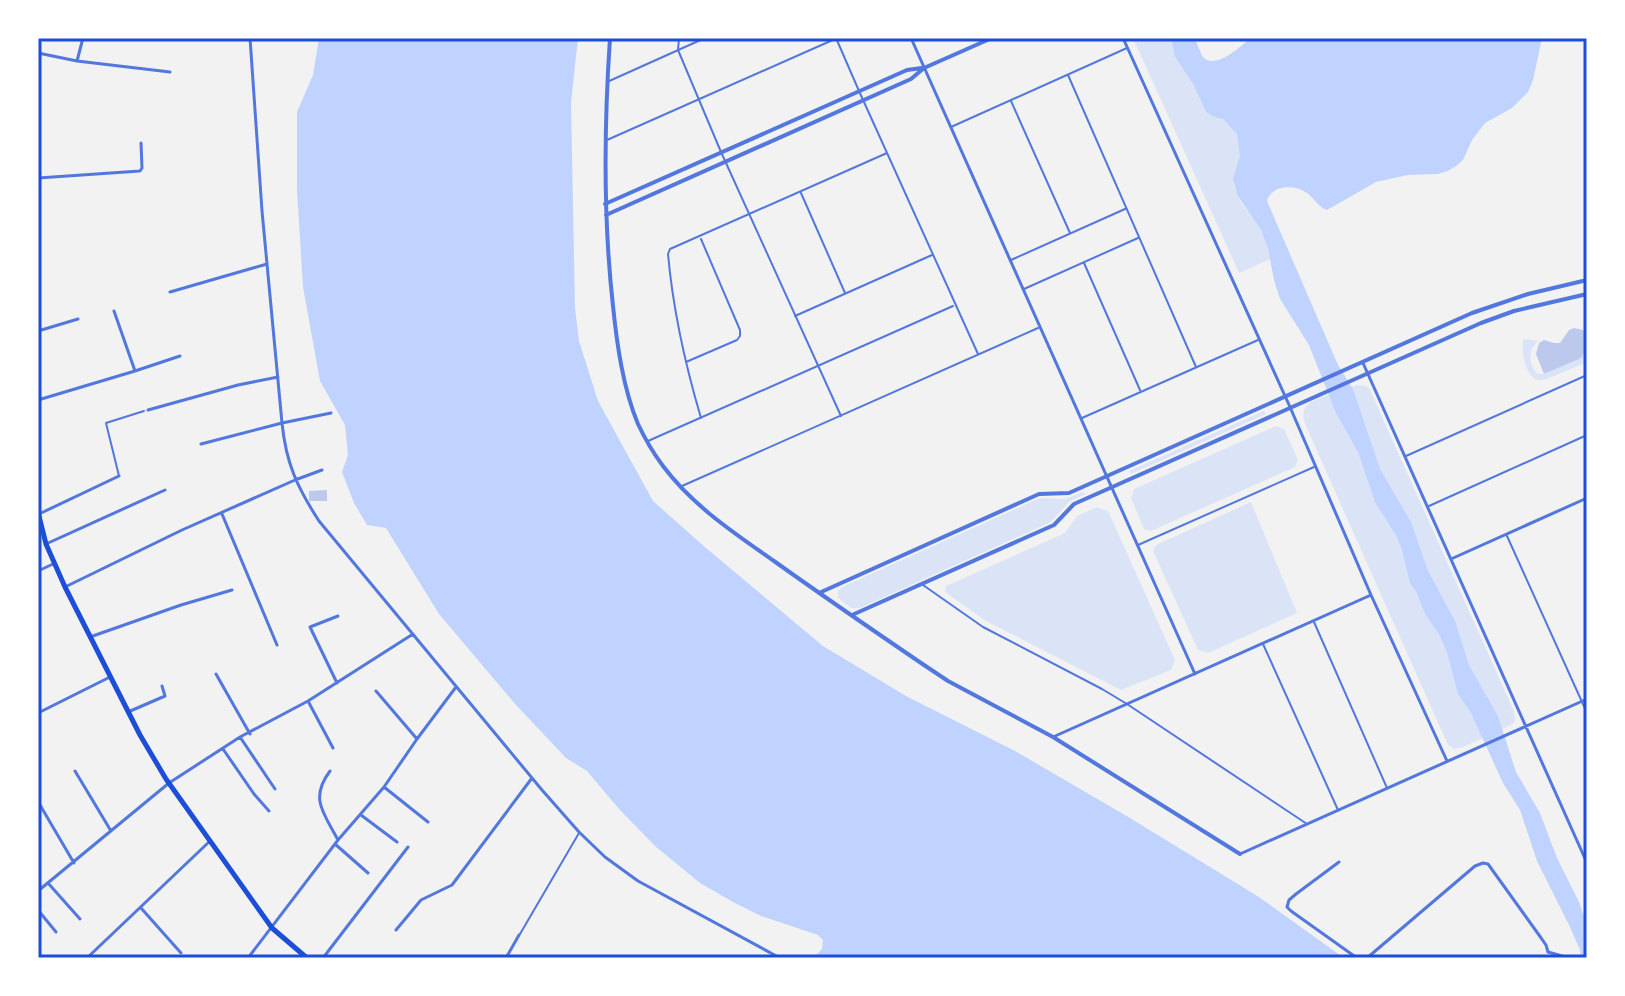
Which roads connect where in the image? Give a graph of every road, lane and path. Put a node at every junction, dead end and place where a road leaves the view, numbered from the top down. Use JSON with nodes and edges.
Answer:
{"nodes":[{"id":1,"x":83,"y":38,"type":"edge"},
{"id":2,"x":250,"y":38,"type":"edge"},
{"id":3,"x":610,"y":38,"type":"edge"},
{"id":4,"x":679,"y":38,"type":"edge"},
{"id":5,"x":705,"y":38,"type":"edge"},
{"id":6,"x":836,"y":38,"type":"edge"},
{"id":7,"x":911,"y":38,"type":"edge"},
{"id":8,"x":992,"y":38,"type":"edge"},
{"id":9,"x":1123,"y":38,"type":"edge"},
{"id":10,"x":1128,"y":48,"type":"junction"},
{"id":11,"x":678,"y":50,"type":"junction"},
{"id":12,"x":38,"y":53,"type":"edge"},
{"id":13,"x":77,"y":61,"type":"junction"},
{"id":14,"x":924,"y":68,"type":"junction"},
{"id":15,"x":170,"y":72,"type":"dead end"},
{"id":16,"x":1068,"y":75,"type":"junction"},
{"id":17,"x":607,"y":82,"type":"junction"},
{"id":18,"x":859,"y":91,"type":"junction"},
{"id":19,"x":699,"y":99,"type":"junction"},
{"id":20,"x":863,"y":100,"type":"junction"},
{"id":21,"x":1011,"y":100,"type":"junction"},
{"id":22,"x":951,"y":127,"type":"junction"},
{"id":23,"x":606,"y":141,"type":"junction"},
{"id":24,"x":141,"y":143,"type":"dead end"},
{"id":25,"x":721,"y":152,"type":"junction"},
{"id":26,"x":887,"y":153,"type":"junction"},
{"id":27,"x":725,"y":162,"type":"junction"},
{"id":28,"x":38,"y":178,"type":"edge"},
{"id":29,"x":800,"y":191,"type":"junction"},
{"id":30,"x":605,"y":204,"type":"junction"},
{"id":31,"x":1127,"y":208,"type":"junction"},
{"id":32,"x":749,"y":214,"type":"junction"},
{"id":33,"x":606,"y":215,"type":"junction"},
{"id":34,"x":1070,"y":233,"type":"junction"},
{"id":35,"x":700,"y":236,"type":"junction"},
{"id":36,"x":1140,"y":238,"type":"junction"},
{"id":37,"x":933,"y":255,"type":"junction"},
{"id":38,"x":1011,"y":260,"type":"junction"},
{"id":39,"x":1084,"y":263,"type":"junction"},
{"id":40,"x":267,"y":264,"type":"junction"},
{"id":41,"x":1587,"y":280,"type":"edge"},
{"id":42,"x":1023,"y":290,"type":"junction"},
{"id":43,"x":170,"y":292,"type":"dead end"},
{"id":44,"x":846,"y":293,"type":"junction"},
{"id":45,"x":1587,"y":294,"type":"edge"},
{"id":46,"x":955,"y":305,"type":"junction"},
{"id":47,"x":114,"y":311,"type":"dead end"},
{"id":48,"x":795,"y":316,"type":"junction"},
{"id":49,"x":78,"y":319,"type":"dead end"},
{"id":50,"x":1039,"y":328,"type":"junction"},
{"id":51,"x":38,"y":331,"type":"edge"},
{"id":52,"x":1258,"y":340,"type":"junction"},
{"id":53,"x":978,"y":355,"type":"junction"},
{"id":54,"x":180,"y":356,"type":"dead end"},
{"id":55,"x":1362,"y":362,"type":"junction"},
{"id":56,"x":685,"y":363,"type":"junction"},
{"id":57,"x":818,"y":366,"type":"junction"},
{"id":58,"x":1196,"y":367,"type":"junction"},
{"id":59,"x":135,"y":371,"type":"junction"},
{"id":60,"x":1368,"y":373,"type":"junction"},
{"id":61,"x":1587,"y":375,"type":"edge"},
{"id":62,"x":278,"y":377,"type":"junction"},
{"id":63,"x":1141,"y":392,"type":"junction"},
{"id":64,"x":1285,"y":397,"type":"junction"},
{"id":65,"x":38,"y":400,"type":"edge"},
{"id":66,"x":1290,"y":407,"type":"junction"},
{"id":67,"x":146,"y":411,"type":"joint"},
{"id":68,"x":331,"y":413,"type":"dead end"},
{"id":69,"x":841,"y":416,"type":"junction"},
{"id":70,"x":701,"y":418,"type":"junction"},
{"id":71,"x":1081,"y":418,"type":"junction"},
{"id":72,"x":282,"y":423,"type":"junction"},
{"id":73,"x":1587,"y":435,"type":"edge"},
{"id":74,"x":647,"y":442,"type":"junction"},
{"id":75,"x":201,"y":444,"type":"dead end"},
{"id":76,"x":1405,"y":457,"type":"junction"},
{"id":77,"x":1315,"y":467,"type":"junction"},
{"id":78,"x":322,"y":470,"type":"dead end"},
{"id":79,"x":119,"y":476,"type":"joint"},
{"id":80,"x":1105,"y":476,"type":"junction"},
{"id":81,"x":295,"y":480,"type":"junction"},
{"id":82,"x":681,"y":487,"type":"junction"},
{"id":83,"x":1111,"y":488,"type":"junction"},
{"id":84,"x":165,"y":490,"type":"dead end"},
{"id":85,"x":1587,"y":498,"type":"edge"},
{"id":86,"x":1428,"y":507,"type":"junction"},
{"id":87,"x":38,"y":513,"type":"edge"},
{"id":88,"x":222,"y":514,"type":"junction"},
{"id":89,"x":40,"y":526,"type":"edge"},
{"id":90,"x":1507,"y":535,"type":"junction"},
{"id":91,"x":46,"y":544,"type":"junction"},
{"id":92,"x":1138,"y":545,"type":"junction"},
{"id":93,"x":1451,"y":559,"type":"junction"},
{"id":94,"x":54,"y":564,"type":"junction"},
{"id":95,"x":38,"y":571,"type":"edge"},
{"id":96,"x":922,"y":585,"type":"junction"},
{"id":97,"x":65,"y":587,"type":"junction"},
{"id":98,"x":232,"y":590,"type":"dead end"},
{"id":99,"x":819,"y":593,"type":"junction"},
{"id":100,"x":1371,"y":595,"type":"junction"},
{"id":101,"x":338,"y":616,"type":"dead end"},
{"id":102,"x":852,"y":616,"type":"junction"},
{"id":103,"x":1313,"y":621,"type":"junction"},
{"id":104,"x":413,"y":634,"type":"junction"},
{"id":105,"x":90,"y":637,"type":"junction"},
{"id":106,"x":1262,"y":643,"type":"junction"},
{"id":107,"x":277,"y":645,"type":"dead end"},
{"id":108,"x":216,"y":674,"type":"dead end"},
{"id":109,"x":1195,"y":674,"type":"junction"},
{"id":110,"x":110,"y":677,"type":"junction"},
{"id":111,"x":337,"y":683,"type":"junction"},
{"id":112,"x":162,"y":686,"type":"dead end"},
{"id":113,"x":456,"y":687,"type":"junction"},
{"id":114,"x":376,"y":691,"type":"dead end"},
{"id":115,"x":1587,"y":699,"type":"edge"},
{"id":116,"x":308,"y":701,"type":"junction"},
{"id":117,"x":1582,"y":701,"type":"junction"},
{"id":118,"x":1127,"y":704,"type":"junction"},
{"id":119,"x":128,"y":712,"type":"junction"},
{"id":120,"x":38,"y":713,"type":"edge"},
{"id":121,"x":1587,"y":713,"type":"edge"},
{"id":122,"x":1526,"y":726,"type":"junction"},
{"id":123,"x":250,"y":734,"type":"junction"},
{"id":124,"x":240,"y":737,"type":"junction"},
{"id":125,"x":1053,"y":737,"type":"junction"},
{"id":126,"x":417,"y":739,"type":"junction"},
{"id":127,"x":333,"y":748,"type":"dead end"},
{"id":128,"x":223,"y":749,"type":"junction"},
{"id":129,"x":1447,"y":761,"type":"junction"},
{"id":130,"x":75,"y":771,"type":"dead end"},
{"id":131,"x":330,"y":771,"type":"dead end"},
{"id":132,"x":532,"y":778,"type":"junction"},
{"id":133,"x":169,"y":783,"type":"junction"},
{"id":134,"x":384,"y":787,"type":"junction"},
{"id":135,"x":1387,"y":788,"type":"junction"},
{"id":136,"x":275,"y":789,"type":"dead end"},
{"id":137,"x":40,"y":805,"type":"dead end"},
{"id":138,"x":1338,"y":810,"type":"junction"},
{"id":139,"x":269,"y":811,"type":"dead end"},
{"id":140,"x":361,"y":815,"type":"junction"},
{"id":141,"x":428,"y":822,"type":"dead end"},
{"id":142,"x":1307,"y":824,"type":"junction"},
{"id":143,"x":111,"y":831,"type":"junction"},
{"id":144,"x":579,"y":832,"type":"junction"},
{"id":145,"x":210,"y":841,"type":"junction"},
{"id":146,"x":337,"y":842,"type":"junction"},
{"id":147,"x":397,"y":842,"type":"dead end"},
{"id":148,"x":408,"y":847,"type":"dead end"},
{"id":149,"x":1240,"y":854,"type":"joint"},
{"id":150,"x":1339,"y":862,"type":"dead end"},
{"id":151,"x":74,"y":863,"type":"junction"},
{"id":152,"x":1587,"y":863,"type":"edge"},
{"id":153,"x":368,"y":873,"type":"dead end"},
{"id":154,"x":48,"y":883,"type":"junction"},
{"id":155,"x":38,"y":891,"type":"edge"},
{"id":156,"x":141,"y":908,"type":"junction"},
{"id":157,"x":38,"y":910,"type":"edge"},
{"id":158,"x":80,"y":919,"type":"dead end"},
{"id":159,"x":272,"y":928,"type":"junction"},
{"id":160,"x":396,"y":930,"type":"dead end"},
{"id":161,"x":56,"y":932,"type":"dead end"},
{"id":162,"x":519,"y":935,"type":"joint"},
{"id":163,"x":1548,"y":952,"type":"junction"},
{"id":164,"x":181,"y":953,"type":"dead end"},
{"id":165,"x":1563,"y":957,"type":"edge"},
{"id":166,"x":87,"y":958,"type":"edge"},
{"id":167,"x":248,"y":958,"type":"edge"},
{"id":168,"x":307,"y":958,"type":"edge"},
{"id":169,"x":323,"y":958,"type":"edge"},
{"id":170,"x":506,"y":958,"type":"edge"},
{"id":171,"x":780,"y":958,"type":"edge"},
{"id":172,"x":1357,"y":958,"type":"edge"},
{"id":173,"x":1367,"y":958,"type":"edge"},
{"id":174,"x":1542,"y":958,"type":"edge"},
{"id":175,"x":1569,"y":958,"type":"edge"}],
"edges":[{"from":1,"to":13,"type":"street"},
{"from":2,"to":40,"type":"street"},
{"from":3,"to":17,"type":"street"},
{"from":4,"to":11,"type":"lane"},
{"from":5,"to":11,"type":"lane"},
{"from":6,"to":18,"type":"lane"},
{"from":6,"to":19,"type":"lane"},
{"from":7,"to":14,"type":"street"},
{"from":8,"to":14,"type":"street"},
{"from":9,"to":10,"type":"street"},
{"from":10,"to":16,"type":"lane"},
{"from":10,"to":52,"type":"street"},
{"from":11,"to":17,"type":"lane"},
{"from":11,"to":19,"type":"lane"},
{"from":12,"to":13,"type":"street"},
{"from":13,"to":15,"type":"street"},
{"from":14,"to":18,"type":"street"},
{"from":14,"to":20,"type":"street"},
{"from":14,"to":22,"type":"street"},
{"from":16,"to":21,"type":"lane"},
{"from":16,"to":31,"type":"lane"},
{"from":17,"to":23,"type":"street"},
{"from":18,"to":20,"type":"lane"},
{"from":18,"to":25,"type":"street"},
{"from":19,"to":23,"type":"lane"},
{"from":19,"to":25,"type":"lane"},
{"from":20,"to":26,"type":"lane"},
{"from":20,"to":27,"type":"street"},
{"from":21,"to":22,"type":"lane"},
{"from":21,"to":34,"type":"lane"},
{"from":22,"to":38,"type":"street"},
{"from":23,"to":30,"type":"street"},
{"from":24,"to":28,"type":"street"},
{"from":25,"to":27,"type":"lane"},
{"from":25,"to":30,"type":"street"},
{"from":26,"to":29,"type":"lane"},
{"from":26,"to":37,"type":"lane"},
{"from":27,"to":32,"type":"lane"},
{"from":27,"to":33,"type":"street"},
{"from":29,"to":32,"type":"lane"},
{"from":29,"to":44,"type":"lane"},
{"from":30,"to":33,"type":"street"},
{"from":31,"to":34,"type":"lane"},
{"from":31,"to":36,"type":"lane"},
{"from":32,"to":35,"type":"lane"},
{"from":32,"to":48,"type":"lane"},
{"from":33,"to":74,"type":"street"},
{"from":34,"to":38,"type":"lane"},
{"from":35,"to":56,"type":"lane"},
{"from":35,"to":56,"type":"lane"},
{"from":36,"to":39,"type":"lane"},
{"from":36,"to":58,"type":"lane"},
{"from":37,"to":44,"type":"lane"},
{"from":37,"to":46,"type":"lane"},
{"from":38,"to":42,"type":"street"},
{"from":39,"to":42,"type":"lane"},
{"from":39,"to":63,"type":"lane"},
{"from":40,"to":43,"type":"street"},
{"from":40,"to":62,"type":"street"},
{"from":41,"to":55,"type":"street"},
{"from":42,"to":50,"type":"street"},
{"from":44,"to":48,"type":"lane"},
{"from":45,"to":60,"type":"street"},
{"from":46,"to":53,"type":"lane"},
{"from":46,"to":57,"type":"lane"},
{"from":47,"to":59,"type":"street"},
{"from":48,"to":57,"type":"lane"},
{"from":49,"to":51,"type":"street"},
{"from":50,"to":53,"type":"lane"},
{"from":50,"to":71,"type":"street"},
{"from":52,"to":58,"type":"lane"},
{"from":52,"to":64,"type":"street"},
{"from":53,"to":69,"type":"lane"},
{"from":54,"to":59,"type":"street"},
{"from":55,"to":60,"type":"street"},
{"from":55,"to":64,"type":"street"},
{"from":56,"to":70,"type":"lane"},
{"from":57,"to":69,"type":"lane"},
{"from":57,"to":70,"type":"lane"},
{"from":58,"to":63,"type":"lane"},
{"from":59,"to":65,"type":"street"},
{"from":60,"to":66,"type":"street"},
{"from":60,"to":76,"type":"street"},
{"from":61,"to":76,"type":"lane"},
{"from":62,"to":67,"type":"street"},
{"from":62,"to":72,"type":"street"},
{"from":63,"to":71,"type":"lane"},
{"from":64,"to":66,"type":"street"},
{"from":64,"to":80,"type":"street"},
{"from":66,"to":77,"type":"street"},
{"from":66,"to":83,"type":"street"},
{"from":67,"to":79,"type":"lane"},
{"from":68,"to":72,"type":"street"},
{"from":69,"to":82,"type":"lane"},
{"from":70,"to":74,"type":"lane"},
{"from":71,"to":80,"type":"street"},
{"from":72,"to":75,"type":"street"},
{"from":72,"to":81,"type":"street"},
{"from":73,"to":86,"type":"lane"},
{"from":74,"to":82,"type":"street"},
{"from":76,"to":86,"type":"street"},
{"from":77,"to":92,"type":"lane"},
{"from":77,"to":100,"type":"street"},
{"from":78,"to":81,"type":"street"},
{"from":79,"to":87,"type":"street"},
{"from":80,"to":83,"type":"street"},
{"from":80,"to":99,"type":"street"},
{"from":81,"to":88,"type":"street"},
{"from":81,"to":104,"type":"street"},
{"from":82,"to":99,"type":"street"},
{"from":83,"to":92,"type":"street"},
{"from":83,"to":96,"type":"street"},
{"from":84,"to":91,"type":"street"},
{"from":85,"to":90,"type":"street"},
{"from":86,"to":93,"type":"street"},
{"from":87,"to":89,"type":"main road"},
{"from":88,"to":97,"type":"street"},
{"from":88,"to":107,"type":"street"},
{"from":89,"to":91,"type":"main road"},
{"from":90,"to":93,"type":"street"},
{"from":90,"to":117,"type":"lane"},
{"from":91,"to":94,"type":"main road"},
{"from":92,"to":109,"type":"street"},
{"from":93,"to":122,"type":"street"},
{"from":94,"to":95,"type":"street"},
{"from":94,"to":97,"type":"main road"},
{"from":96,"to":102,"type":"street"},
{"from":96,"to":118,"type":"lane"},
{"from":97,"to":105,"type":"main road"},
{"from":98,"to":105,"type":"street"},
{"from":99,"to":102,"type":"street"},
{"from":100,"to":103,"type":"street"},
{"from":100,"to":129,"type":"street"},
{"from":101,"to":111,"type":"street"},
{"from":102,"to":125,"type":"street"},
{"from":103,"to":106,"type":"street"},
{"from":103,"to":135,"type":"lane"},
{"from":104,"to":111,"type":"street"},
{"from":104,"to":113,"type":"street"},
{"from":105,"to":110,"type":"main road"},
{"from":106,"to":109,"type":"street"},
{"from":106,"to":138,"type":"lane"},
{"from":108,"to":123,"type":"street"},
{"from":109,"to":118,"type":"street"},
{"from":110,"to":119,"type":"main road"},
{"from":110,"to":120,"type":"street"},
{"from":111,"to":116,"type":"street"},
{"from":112,"to":119,"type":"street"},
{"from":113,"to":126,"type":"street"},
{"from":113,"to":132,"type":"street"},
{"from":114,"to":126,"type":"street"},
{"from":115,"to":117,"type":"street"},
{"from":116,"to":123,"type":"street"},
{"from":116,"to":127,"type":"street"},
{"from":117,"to":121,"type":"lane"},
{"from":117,"to":122,"type":"street"},
{"from":118,"to":125,"type":"street"},
{"from":118,"to":142,"type":"lane"},
{"from":119,"to":133,"type":"main road"},
{"from":122,"to":129,"type":"street"},
{"from":122,"to":152,"type":"street"},
{"from":123,"to":124,"type":"street"},
{"from":124,"to":128,"type":"street"},
{"from":124,"to":136,"type":"street"},
{"from":125,"to":149,"type":"street"},
{"from":126,"to":134,"type":"street"},
{"from":128,"to":133,"type":"street"},
{"from":128,"to":139,"type":"street"},
{"from":129,"to":135,"type":"street"},
{"from":130,"to":143,"type":"street"},
{"from":131,"to":146,"type":"street"},
{"from":132,"to":144,"type":"street"},
{"from":132,"to":160,"type":"street"},
{"from":133,"to":143,"type":"street"},
{"from":133,"to":145,"type":"main road"},
{"from":134,"to":140,"type":"street"},
{"from":134,"to":141,"type":"street"},
{"from":135,"to":138,"type":"street"},
{"from":137,"to":151,"type":"street"},
{"from":138,"to":142,"type":"street"},
{"from":140,"to":146,"type":"street"},
{"from":140,"to":147,"type":"street"},
{"from":142,"to":149,"type":"street"},
{"from":143,"to":151,"type":"street"},
{"from":144,"to":162,"type":"lane"},
{"from":144,"to":171,"type":"street"},
{"from":145,"to":156,"type":"street"},
{"from":145,"to":159,"type":"main road"},
{"from":146,"to":153,"type":"street"},
{"from":146,"to":159,"type":"street"},
{"from":148,"to":169,"type":"street"},
{"from":150,"to":172,"type":"street"},
{"from":151,"to":154,"type":"street"},
{"from":154,"to":155,"type":"street"},
{"from":154,"to":158,"type":"street"},
{"from":156,"to":164,"type":"street"},
{"from":156,"to":166,"type":"street"},
{"from":157,"to":161,"type":"street"},
{"from":159,"to":167,"type":"street"},
{"from":159,"to":168,"type":"main road"},
{"from":162,"to":170,"type":"street"},
{"from":163,"to":165,"type":"street"},
{"from":163,"to":173,"type":"street"},
{"from":163,"to":174,"type":"street"},
{"from":165,"to":175,"type":"street"}]}
